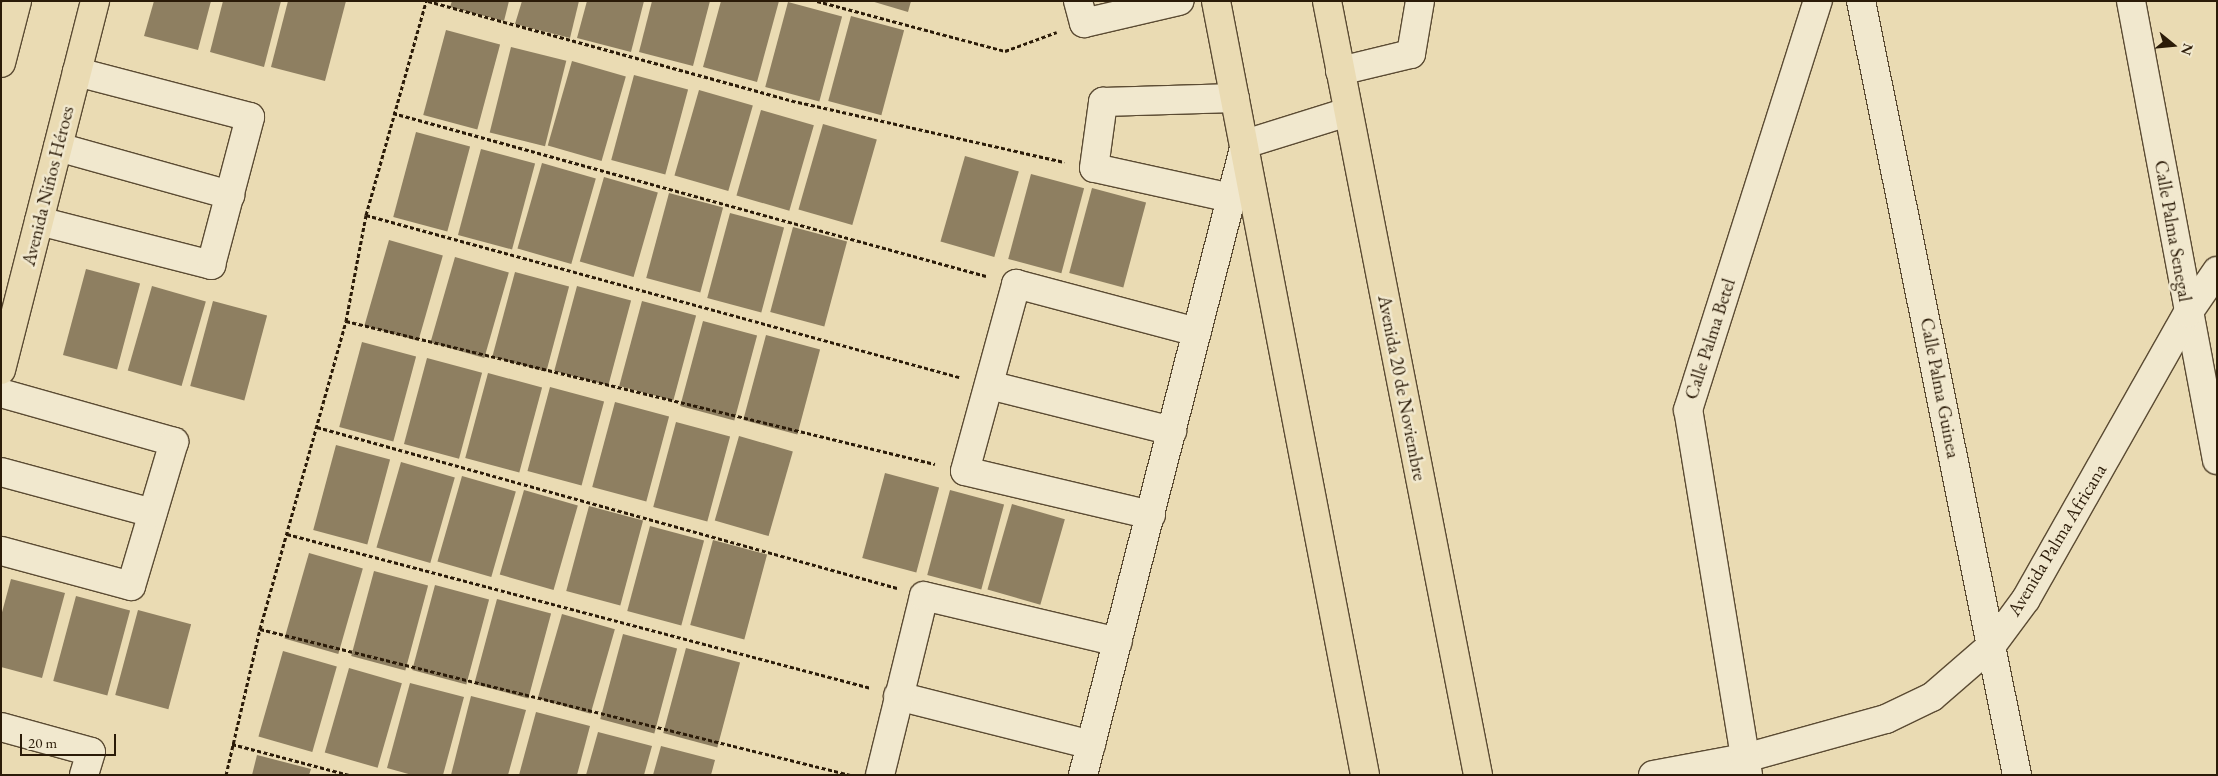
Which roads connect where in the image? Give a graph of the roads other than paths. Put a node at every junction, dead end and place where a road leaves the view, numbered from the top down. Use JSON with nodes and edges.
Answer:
{"nodes":[{"id":1,"x":17,"y":1,"type":"edge"},
{"id":2,"x":95,"y":1,"type":"edge"},
{"id":3,"x":1179,"y":1,"type":"edge"},
{"id":4,"x":1216,"y":1,"type":"edge"},
{"id":5,"x":1420,"y":1,"type":"edge"},
{"id":6,"x":1818,"y":1,"type":"edge"},
{"id":7,"x":1861,"y":1,"type":"edge"},
{"id":8,"x":2131,"y":1,"type":"edge"},
{"id":9,"x":1328,"y":2,"type":"edge"},
{"id":10,"x":1081,"y":12,"type":"edge"},
{"id":11,"x":1,"y":62,"type":"edge"},
{"id":12,"x":77,"y":72,"type":"junction"},
{"id":13,"x":1340,"y":72,"type":"junction"},
{"id":14,"x":1235,"y":98,"type":"junction"},
{"id":15,"x":1348,"y":112,"type":"junction"},
{"id":16,"x":1244,"y":144,"type":"junction"},
{"id":17,"x":58,"y":147,"type":"junction"},
{"id":18,"x":230,"y":195,"type":"junction"},
{"id":19,"x":1231,"y":198,"type":"junction"},
{"id":20,"x":39,"y":221,"type":"junction"},
{"id":21,"x":2217,"y":271,"type":"edge"},
{"id":22,"x":2188,"y":313,"type":"junction"},
{"id":23,"x":1197,"y":332,"type":"junction"},
{"id":24,"x":2,"y":364,"type":"edge"},
{"id":25,"x":989,"y":385,"type":"junction"},
{"id":26,"x":1,"y":393,"type":"edge"},
{"id":27,"x":1172,"y":431,"type":"junction"},
{"id":28,"x":2217,"y":460,"type":"edge"},
{"id":29,"x":1,"y":472,"type":"edge"},
{"id":30,"x":153,"y":513,"type":"junction"},
{"id":31,"x":1151,"y":515,"type":"junction"},
{"id":32,"x":1,"y":551,"type":"edge"},
{"id":33,"x":1118,"y":642,"type":"junction"},
{"id":34,"x":1992,"y":645,"type":"junction"},
{"id":35,"x":898,"y":696,"type":"junction"},
{"id":36,"x":1,"y":727,"type":"edge"},
{"id":37,"x":1091,"y":745,"type":"junction"},
{"id":38,"x":1746,"y":766,"type":"edge"},
{"id":39,"x":84,"y":775,"type":"edge"},
{"id":40,"x":880,"y":775,"type":"edge"},
{"id":41,"x":1083,"y":775,"type":"edge"},
{"id":42,"x":1365,"y":775,"type":"edge"},
{"id":43,"x":1478,"y":775,"type":"edge"},
{"id":44,"x":1653,"y":775,"type":"edge"},
{"id":45,"x":2017,"y":775,"type":"edge"}],
"edges":[{"from":1,"to":11,"type":"main road"},
{"from":2,"to":12,"type":"main road","name":"Avenida Niños Héroes"},
{"from":3,"to":10,"type":"street"},
{"from":4,"to":14,"type":"main road"},
{"from":5,"to":13,"type":"street"},
{"from":6,"to":38,"type":"street","name":"Calle Palma Betel"},
{"from":7,"to":34,"type":"street","name":"Calle Palma Guinea"},
{"from":8,"to":22,"type":"street","name":"Calle Palma Senegal"},
{"from":9,"to":13,"type":"main road","name":"Avenida 20 de Noviembre"},
{"from":12,"to":17,"type":"main road","name":"Avenida Niños Héroes"},
{"from":12,"to":18,"type":"street"},
{"from":13,"to":15,"type":"main road","name":"Avenida 20 de Noviembre"},
{"from":14,"to":16,"type":"main road"},
{"from":14,"to":19,"type":"street"},
{"from":15,"to":16,"type":"street"},
{"from":15,"to":43,"type":"main road","name":"Avenida 20 de Noviembre"},
{"from":16,"to":19,"type":"street"},
{"from":16,"to":42,"type":"main road"},
{"from":17,"to":18,"type":"street"},
{"from":17,"to":20,"type":"main road","name":"Avenida Niños Héroes"},
{"from":18,"to":20,"type":"street"},
{"from":19,"to":23,"type":"street"},
{"from":20,"to":24,"type":"main road","name":"Avenida Niños Héroes"},
{"from":21,"to":22,"type":"street","name":"Avenida Palma Africana"},
{"from":22,"to":28,"type":"street","name":"Calle Palma Senegal"},
{"from":22,"to":34,"type":"street","name":"Avenida Palma Africana"},
{"from":23,"to":25,"type":"street"},
{"from":23,"to":27,"type":"street"},
{"from":25,"to":27,"type":"street"},
{"from":25,"to":31,"type":"street"},
{"from":26,"to":30,"type":"street"},
{"from":27,"to":31,"type":"street"},
{"from":29,"to":30,"type":"street"},
{"from":30,"to":32,"type":"street"},
{"from":31,"to":33,"type":"street"},
{"from":33,"to":35,"type":"street"},
{"from":33,"to":37,"type":"street"},
{"from":34,"to":38,"type":"street","name":"Avenida Palma Africana"},
{"from":34,"to":45,"type":"street","name":"Calle Palma Guinea"},
{"from":35,"to":37,"type":"street"},
{"from":35,"to":40,"type":"street"},
{"from":36,"to":39,"type":"street"},
{"from":37,"to":41,"type":"street"},
{"from":38,"to":44,"type":"street","name":"Avenida Palma Africana"}]}
